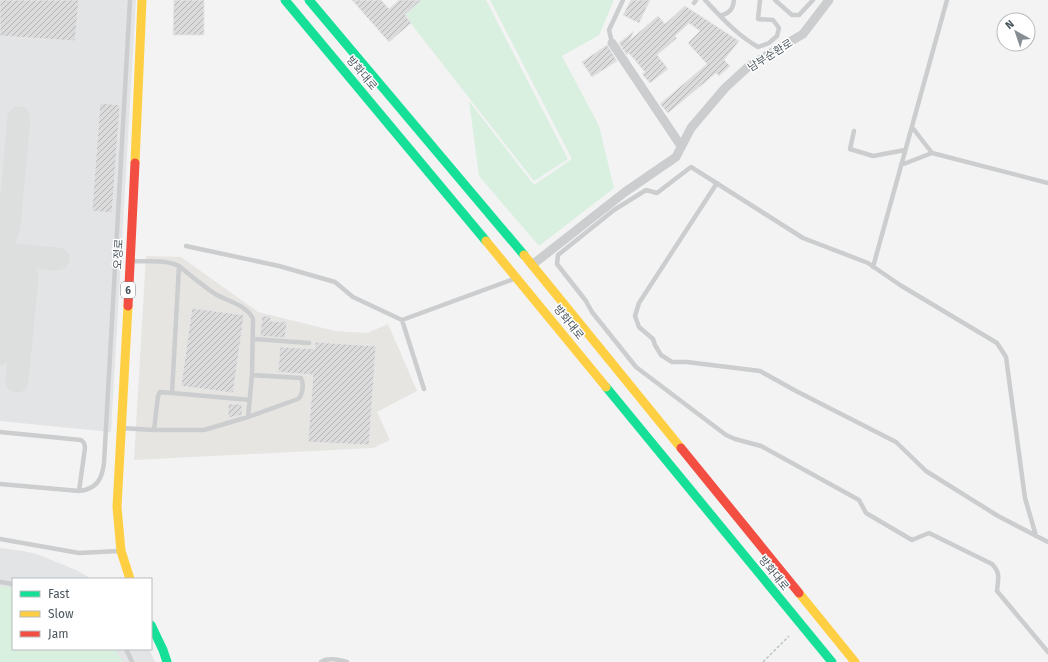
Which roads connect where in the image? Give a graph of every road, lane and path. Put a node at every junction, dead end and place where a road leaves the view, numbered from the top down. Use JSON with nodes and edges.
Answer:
{"nodes":[{"id":1,"x":130,"y":0,"type":"edge"},
{"id":2,"x":142,"y":0,"type":"edge"},
{"id":3,"x":285,"y":0,"type":"edge"},
{"id":4,"x":309,"y":0,"type":"edge"},
{"id":5,"x":623,"y":0,"type":"edge"},
{"id":6,"x":705,"y":0,"type":"edge"},
{"id":7,"x":734,"y":0,"type":"edge"},
{"id":8,"x":760,"y":0,"type":"edge"},
{"id":9,"x":775,"y":0,"type":"edge"},
{"id":10,"x":813,"y":0,"type":"edge"},
{"id":11,"x":829,"y":0,"type":"edge"},
{"id":12,"x":947,"y":0,"type":"edge"},
{"id":13,"x":720,"y":16,"type":"junction"},
{"id":14,"x":612,"y":43,"type":"joint"},
{"id":15,"x":912,"y":126,"type":"junction"},
{"id":16,"x":854,"y":131,"type":"dead end"},
{"id":17,"x":681,"y":146,"type":"junction"},
{"id":18,"x":905,"y":150,"type":"junction"},
{"id":19,"x":932,"y":153,"type":"junction"},
{"id":20,"x":901,"y":165,"type":"junction"},
{"id":21,"x":717,"y":183,"type":"junction"},
{"id":22,"x":1048,"y":183,"type":"edge"},
{"id":23,"x":186,"y":246,"type":"dead end"},
{"id":24,"x":130,"y":261,"type":"junction"},
{"id":25,"x":532,"y":265,"type":"junction"},
{"id":26,"x":179,"y":266,"type":"junction"},
{"id":27,"x":873,"y":267,"type":"junction"},
{"id":28,"x":517,"y":278,"type":"junction"},
{"id":29,"x":402,"y":320,"type":"junction"},
{"id":30,"x":253,"y":338,"type":"junction"},
{"id":31,"x":309,"y":343,"type":"dead end"},
{"id":32,"x":252,"y":375,"type":"junction"},
{"id":33,"x":424,"y":389,"type":"dead end"},
{"id":34,"x":172,"y":392,"type":"junction"},
{"id":35,"x":250,"y":400,"type":"junction"},
{"id":36,"x":248,"y":418,"type":"junction"},
{"id":37,"x":121,"y":428,"type":"junction"},
{"id":38,"x":154,"y":430,"type":"junction"},
{"id":39,"x":0,"y":432,"type":"edge"},
{"id":40,"x":0,"y":484,"type":"edge"},
{"id":41,"x":79,"y":491,"type":"junction"},
{"id":42,"x":1036,"y":536,"type":"junction"},
{"id":43,"x":0,"y":539,"type":"edge"},
{"id":44,"x":1048,"y":542,"type":"edge"},
{"id":45,"x":121,"y":551,"type":"junction"},
{"id":46,"x":130,"y":578,"type":"edge"},
{"id":47,"x":0,"y":582,"type":"edge"},
{"id":48,"x":12,"y":584,"type":"edge"},
{"id":49,"x":152,"y":627,"type":"edge"},
{"id":50,"x":789,"y":636,"type":"dead end"},
{"id":51,"x":126,"y":650,"type":"edge"},
{"id":52,"x":1048,"y":652,"type":"edge"},
{"id":53,"x":132,"y":662,"type":"edge"},
{"id":54,"x":167,"y":662,"type":"edge"},
{"id":55,"x":320,"y":662,"type":"edge"},
{"id":56,"x":347,"y":662,"type":"edge"},
{"id":57,"x":763,"y":662,"type":"edge"},
{"id":58,"x":832,"y":662,"type":"edge"},
{"id":59,"x":855,"y":662,"type":"edge"}],
"edges":[{"from":1,"to":41,"type":"lane"},
{"from":2,"to":24,"type":"main road","name":"오정로","number":"6"},
{"from":3,"to":28,"type":"main road","name":"방화대로"},
{"from":4,"to":25,"type":"main road","name":"방화대로"},
{"from":5,"to":14,"type":"lane"},
{"from":6,"to":13,"type":"lane"},
{"from":7,"to":13,"type":"lane"},
{"from":8,"to":13,"type":"lane"},
{"from":9,"to":10,"type":"lane"},
{"from":11,"to":17,"type":"street","name":"남부순환로"},
{"from":12,"to":15,"type":"lane"},
{"from":14,"to":17,"type":"street"},
{"from":15,"to":18,"type":"lane"},
{"from":15,"to":19,"type":"lane"},
{"from":16,"to":18,"type":"lane"},
{"from":17,"to":25,"type":"street","name":"남부순환로"},
{"from":18,"to":20,"type":"lane"},
{"from":19,"to":20,"type":"lane"},
{"from":19,"to":22,"type":"lane"},
{"from":20,"to":27,"type":"lane"},
{"from":21,"to":27,"type":"lane"},
{"from":21,"to":42,"type":"lane"},
{"from":21,"to":52,"type":"lane"},
{"from":23,"to":29,"type":"lane"},
{"from":24,"to":26,"type":"lane"},
{"from":24,"to":37,"type":"main road","name":"오정로","number":"6"},
{"from":25,"to":59,"type":"main road","name":"방화대로"},
{"from":26,"to":30,"type":"lane"},
{"from":26,"to":34,"type":"lane"},
{"from":27,"to":42,"type":"lane"},
{"from":28,"to":29,"type":"lane"},
{"from":28,"to":58,"type":"main road","name":"방화대로"},
{"from":29,"to":33,"type":"lane"},
{"from":30,"to":31,"type":"lane"},
{"from":30,"to":32,"type":"lane"},
{"from":32,"to":35,"type":"lane"},
{"from":32,"to":36,"type":"lane"},
{"from":34,"to":35,"type":"lane"},
{"from":34,"to":38,"type":"lane"},
{"from":35,"to":36,"type":"lane"},
{"from":36,"to":38,"type":"lane"},
{"from":37,"to":38,"type":"lane"},
{"from":37,"to":45,"type":"main road","name":"오정로","number":"6"},
{"from":39,"to":41,"type":"lane"},
{"from":40,"to":41,"type":"lane"},
{"from":42,"to":44,"type":"lane"},
{"from":43,"to":45,"type":"lane"},
{"from":45,"to":46,"type":"main road","name":"오정로","number":"6"},
{"from":47,"to":48,"type":"lane"},
{"from":49,"to":54,"type":"main road"},
{"from":50,"to":57,"type":"path"},
{"from":51,"to":53,"type":"lane"},
{"from":55,"to":56,"type":"lane"}]}
